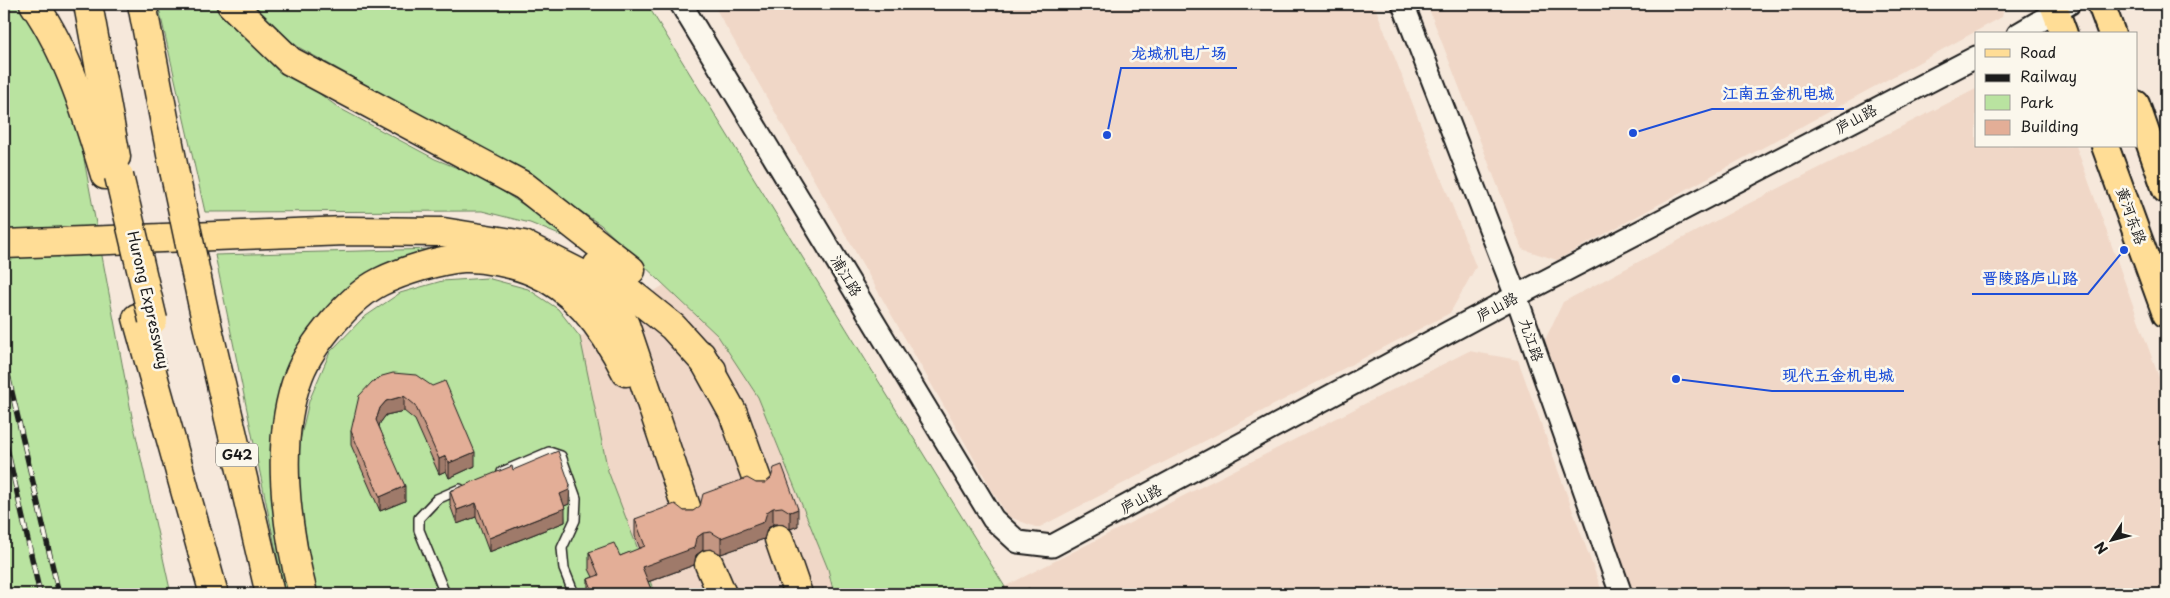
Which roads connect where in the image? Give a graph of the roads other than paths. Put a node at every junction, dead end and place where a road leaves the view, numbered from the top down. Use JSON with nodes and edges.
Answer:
{"nodes":[{"id":1,"x":34,"y":4,"type":"edge"},
{"id":2,"x":88,"y":4,"type":"edge"},
{"id":3,"x":142,"y":4,"type":"edge"},
{"id":4,"x":231,"y":4,"type":"edge"},
{"id":5,"x":681,"y":4,"type":"edge"},
{"id":6,"x":1403,"y":4,"type":"edge"},
{"id":7,"x":2102,"y":4,"type":"edge"},
{"id":8,"x":2061,"y":13,"type":"edge"},
{"id":9,"x":2022,"y":32,"type":"edge"},
{"id":10,"x":2111,"y":32,"type":"edge"},
{"id":11,"x":1975,"y":58,"type":"edge"},
{"id":12,"x":2138,"y":110,"type":"edge"},
{"id":13,"x":2106,"y":148,"type":"edge"},
{"id":14,"x":112,"y":175,"type":"junction"},
{"id":15,"x":2166,"y":190,"type":"edge"},
{"id":16,"x":4,"y":225,"type":"edge"},
{"id":17,"x":4,"y":244,"type":"edge"},
{"id":18,"x":1516,"y":296,"type":"junction"},
{"id":19,"x":2166,"y":314,"type":"edge"},
{"id":20,"x":145,"y":319,"type":"junction"},
{"id":21,"x":712,"y":370,"type":"junction"},
{"id":22,"x":669,"y":458,"type":"junction"},
{"id":23,"x":489,"y":477,"type":"edge"},
{"id":24,"x":471,"y":484,"type":"edge"},
{"id":25,"x":759,"y":485,"type":"edge"},
{"id":26,"x":688,"y":513,"type":"edge"},
{"id":27,"x":779,"y":539,"type":"dead end"},
{"id":28,"x":1018,"y":542,"type":"joint"},
{"id":29,"x":709,"y":564,"type":"dead end"},
{"id":30,"x":214,"y":594,"type":"edge"},
{"id":31,"x":218,"y":594,"type":"edge"},
{"id":32,"x":270,"y":594,"type":"edge"},
{"id":33,"x":303,"y":594,"type":"edge"},
{"id":34,"x":445,"y":594,"type":"edge"},
{"id":35,"x":574,"y":594,"type":"edge"},
{"id":36,"x":722,"y":594,"type":"edge"},
{"id":37,"x":798,"y":594,"type":"edge"},
{"id":38,"x":1621,"y":594,"type":"edge"}],
"edges":[{"from":1,"to":14,"type":"highway"},
{"from":2,"to":14,"type":"highway","name":"Hurong Expressway"},
{"from":3,"to":32,"type":"highway","number":"G42","bridge":true},
{"from":4,"to":21,"type":"highway"},
{"from":5,"to":28,"type":"street","name":"浦江路"},
{"from":6,"to":18,"type":"street","name":"九江路"},
{"from":7,"to":10,"type":"main road"},
{"from":8,"to":9,"type":"street"},
{"from":11,"to":18,"type":"street","name":"庐山路"},
{"from":12,"to":15,"type":"main road"},
{"from":13,"to":19,"type":"main road","name":"黄河东路"},
{"from":14,"to":20,"type":"highway","name":"Hurong Expressway","bridge":true},
{"from":16,"to":21,"type":"highway"},
{"from":17,"to":22,"type":"highway"},
{"from":18,"to":28,"type":"street","name":"庐山路"},
{"from":18,"to":38,"type":"street","name":"九江路"},
{"from":20,"to":30,"type":"highway"},
{"from":20,"to":31,"type":"highway","name":"Hurong Expressway"},
{"from":21,"to":25,"type":"highway"},
{"from":22,"to":26,"type":"highway"},
{"from":22,"to":33,"type":"highway"},
{"from":23,"to":35,"type":"lane"},
{"from":24,"to":34,"type":"lane"},
{"from":27,"to":37,"type":"highway"},
{"from":29,"to":36,"type":"highway"}]}
